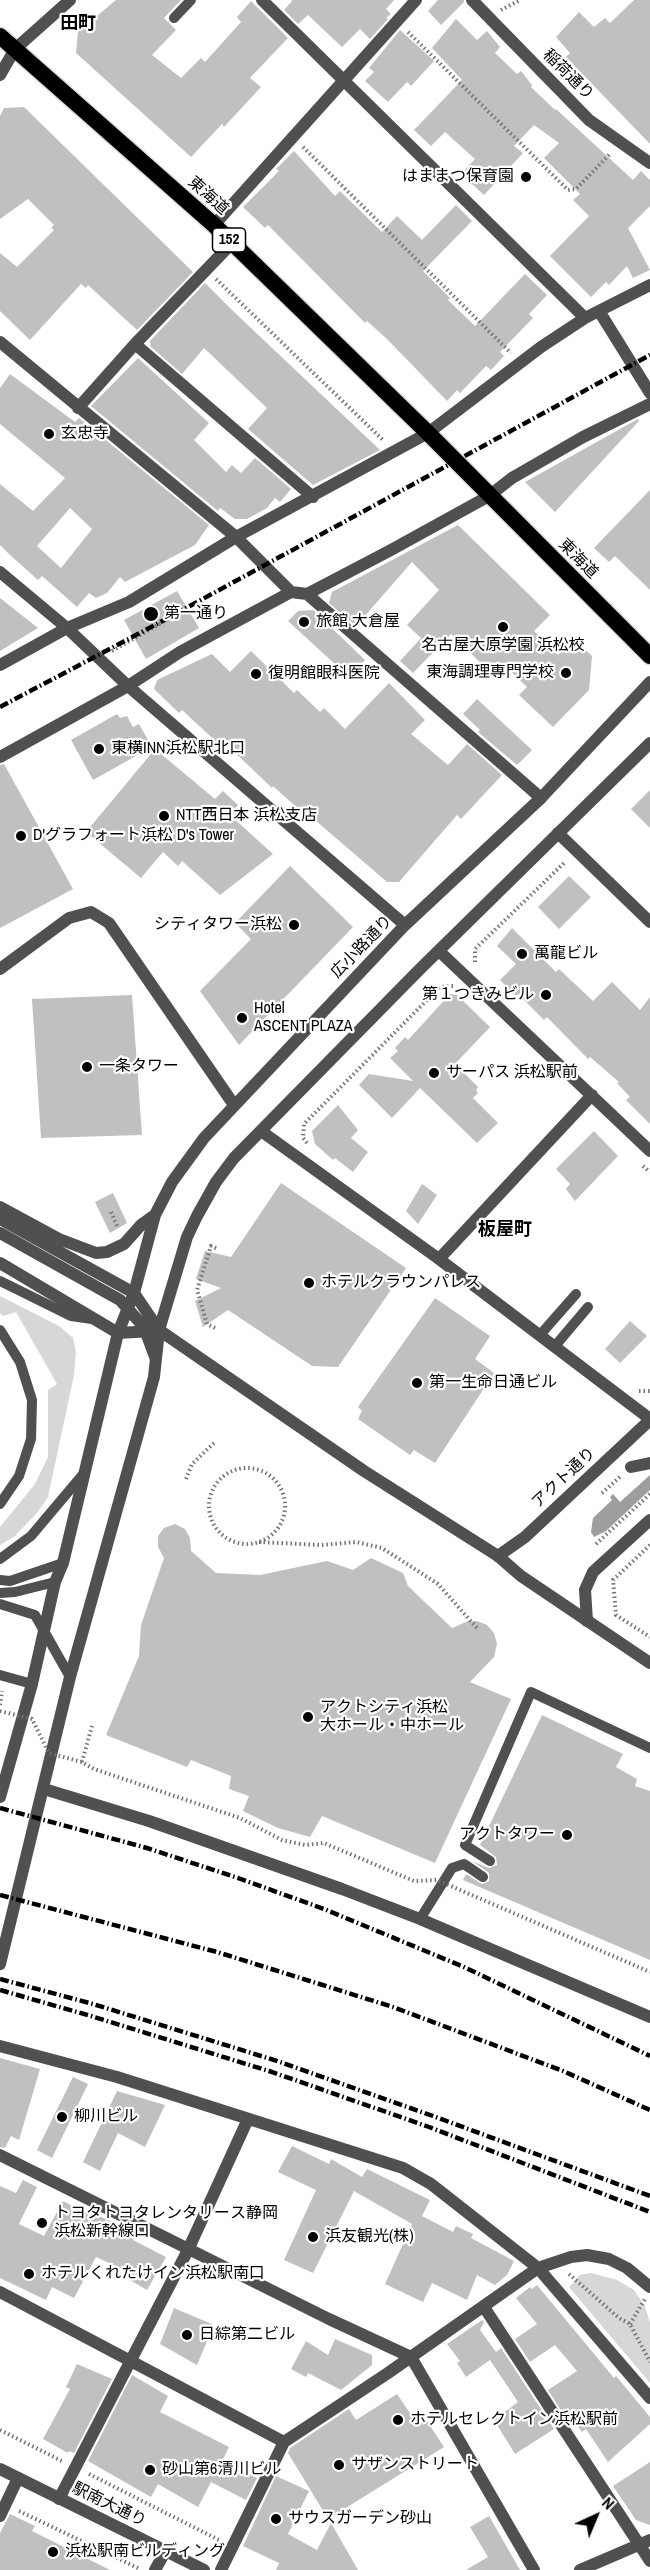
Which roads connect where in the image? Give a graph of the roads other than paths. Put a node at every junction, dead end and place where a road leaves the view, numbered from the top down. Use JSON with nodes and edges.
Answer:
{"nodes":[{"id":1,"x":70,"y":0,"type":"edge"},
{"id":2,"x":191,"y":0,"type":"edge"},
{"id":3,"x":262,"y":0,"type":"edge"},
{"id":4,"x":416,"y":0,"type":"edge"},
{"id":5,"x":472,"y":0,"type":"edge"},
{"id":6,"x":174,"y":18,"type":"dead end"},
{"id":7,"x":0,"y":36,"type":"edge"},
{"id":8,"x":15,"y":50,"type":"junction"},
{"id":9,"x":0,"y":75,"type":"edge"},
{"id":10,"x":345,"y":80,"type":"junction"},
{"id":11,"x":650,"y":163,"type":"edge"},
{"id":12,"x":214,"y":225,"type":"junction"},
{"id":13,"x":232,"y":243,"type":"junction"},
{"id":14,"x":650,"y":285,"type":"edge"},
{"id":15,"x":599,"y":311,"type":"junction"},
{"id":16,"x":585,"y":318,"type":"junction"},
{"id":17,"x":0,"y":342,"type":"edge"},
{"id":18,"x":135,"y":344,"type":"junction"},
{"id":19,"x":650,"y":393,"type":"edge"},
{"id":20,"x":650,"y":404,"type":"edge"},
{"id":21,"x":78,"y":408,"type":"junction"},
{"id":22,"x":431,"y":437,"type":"junction"},
{"id":23,"x":485,"y":491,"type":"junction"},
{"id":24,"x":313,"y":497,"type":"junction"},
{"id":25,"x":236,"y":537,"type":"junction"},
{"id":26,"x":0,"y":572,"type":"edge"},
{"id":27,"x":291,"y":592,"type":"junction"},
{"id":28,"x":307,"y":594,"type":"junction"},
{"id":29,"x":68,"y":628,"type":"junction"},
{"id":30,"x":650,"y":656,"type":"edge"},
{"id":31,"x":0,"y":665,"type":"edge"},
{"id":32,"x":650,"y":682,"type":"edge"},
{"id":33,"x":128,"y":686,"type":"junction"},
{"id":34,"x":650,"y":743,"type":"edge"},
{"id":35,"x":0,"y":757,"type":"edge"},
{"id":36,"x":541,"y":798,"type":"junction"},
{"id":37,"x":558,"y":833,"type":"junction"},
{"id":38,"x":650,"y":921,"type":"edge"},
{"id":39,"x":405,"y":925,"type":"junction"},
{"id":40,"x":439,"y":951,"type":"junction"},
{"id":41,"x":0,"y":969,"type":"edge"},
{"id":42,"x":592,"y":1095,"type":"junction"},
{"id":43,"x":234,"y":1105,"type":"junction"},
{"id":44,"x":261,"y":1131,"type":"junction"},
{"id":45,"x":650,"y":1150,"type":"edge"},
{"id":46,"x":0,"y":1207,"type":"edge"},
{"id":47,"x":155,"y":1215,"type":"junction"},
{"id":48,"x":0,"y":1220,"type":"edge"},
{"id":49,"x":0,"y":1233,"type":"edge"},
{"id":50,"x":439,"y":1259,"type":"junction"},
{"id":51,"x":3,"y":1267,"type":"edge"},
{"id":52,"x":0,"y":1281,"type":"edge"},
{"id":53,"x":134,"y":1293,"type":"junction"},
{"id":54,"x":576,"y":1294,"type":"dead end"},
{"id":55,"x":588,"y":1307,"type":"dead end"},
{"id":56,"x":128,"y":1308,"type":"junction"},
{"id":57,"x":98,"y":1320,"type":"junction"},
{"id":58,"x":0,"y":1330,"type":"edge"},
{"id":59,"x":159,"y":1330,"type":"junction"},
{"id":60,"x":145,"y":1331,"type":"junction"},
{"id":61,"x":118,"y":1333,"type":"junction"},
{"id":62,"x":540,"y":1335,"type":"junction"},
{"id":63,"x":555,"y":1346,"type":"junction"},
{"id":64,"x":156,"y":1361,"type":"junction"},
{"id":65,"x":650,"y":1420,"type":"edge"},
{"id":66,"x":650,"y":1463,"type":"edge"},
{"id":67,"x":631,"y":1467,"type":"road end"},
{"id":68,"x":85,"y":1472,"type":"junction"},
{"id":69,"x":0,"y":1504,"type":"edge"},
{"id":70,"x":650,"y":1520,"type":"edge"},
{"id":71,"x":498,"y":1556,"type":"junction"},
{"id":72,"x":0,"y":1559,"type":"edge"},
{"id":73,"x":63,"y":1563,"type":"junction"},
{"id":74,"x":0,"y":1580,"type":"edge"},
{"id":75,"x":55,"y":1582,"type":"junction"},
{"id":76,"x":0,"y":1593,"type":"edge"},
{"id":77,"x":0,"y":1604,"type":"edge"},
{"id":78,"x":587,"y":1621,"type":"junction"},
{"id":79,"x":44,"y":1630,"type":"junction"},
{"id":80,"x":650,"y":1662,"type":"edge"},
{"id":81,"x":0,"y":1675,"type":"edge"},
{"id":82,"x":70,"y":1677,"type":"junction"},
{"id":83,"x":32,"y":1684,"type":"junction"},
{"id":84,"x":650,"y":1748,"type":"edge"},
{"id":85,"x":44,"y":1789,"type":"junction"},
{"id":86,"x":0,"y":1797,"type":"edge"},
{"id":87,"x":490,"y":1861,"type":"dead end"},
{"id":88,"x":483,"y":1877,"type":"dead end"},
{"id":89,"x":420,"y":1919,"type":"junction"},
{"id":90,"x":0,"y":1964,"type":"edge"},
{"id":91,"x":650,"y":2017,"type":"edge"},
{"id":92,"x":0,"y":2046,"type":"edge"},
{"id":93,"x":248,"y":2119,"type":"junction"},
{"id":94,"x":0,"y":2155,"type":"edge"},
{"id":95,"x":188,"y":2250,"type":"junction"},
{"id":96,"x":538,"y":2268,"type":"junction"},
{"id":97,"x":0,"y":2292,"type":"edge"},
{"id":98,"x":648,"y":2292,"type":"edge"},
{"id":99,"x":484,"y":2307,"type":"junction"},
{"id":100,"x":411,"y":2357,"type":"junction"},
{"id":101,"x":131,"y":2359,"type":"junction"},
{"id":102,"x":650,"y":2398,"type":"edge"},
{"id":103,"x":284,"y":2442,"type":"junction"},
{"id":104,"x":0,"y":2469,"type":"edge"},
{"id":105,"x":18,"y":2478,"type":"junction"},
{"id":106,"x":59,"y":2499,"type":"junction"},
{"id":107,"x":0,"y":2516,"type":"edge"},
{"id":108,"x":645,"y":2542,"type":"edge"},
{"id":109,"x":165,"y":2552,"type":"junction"},
{"id":110,"x":650,"y":2561,"type":"edge"},
{"id":111,"x":155,"y":2570,"type":"edge"},
{"id":112,"x":204,"y":2570,"type":"edge"},
{"id":113,"x":221,"y":2570,"type":"edge"},
{"id":114,"x":534,"y":2570,"type":"edge"},
{"id":115,"x":580,"y":2570,"type":"edge"}],
"edges":[{"from":1,"to":8,"type":"street"},
{"from":2,"to":6,"type":"lane"},
{"from":3,"to":10,"type":"street"},
{"from":4,"to":10,"type":"street"},
{"from":5,"to":11,"type":"street","name":"稲荷通り"},
{"from":7,"to":8,"type":"highway","name":"東海道","number":"152"},
{"from":8,"to":9,"type":"street"},
{"from":8,"to":12,"type":"highway","name":"東海道","number":"152"},
{"from":10,"to":12,"type":"street"},
{"from":10,"to":16,"type":"street"},
{"from":12,"to":13,"type":"highway","name":"東海道","number":"152"},
{"from":13,"to":18,"type":"street"},
{"from":13,"to":22,"type":"highway","name":"東海道","number":"152"},
{"from":14,"to":15,"type":"street"},
{"from":15,"to":16,"type":"street"},
{"from":15,"to":19,"type":"street"},
{"from":16,"to":22,"type":"street"},
{"from":17,"to":21,"type":"street"},
{"from":18,"to":21,"type":"street"},
{"from":18,"to":24,"type":"street"},
{"from":20,"to":23,"type":"street"},
{"from":21,"to":25,"type":"street"},
{"from":22,"to":23,"type":"highway","number":"152"},
{"from":22,"to":24,"type":"street"},
{"from":23,"to":28,"type":"street"},
{"from":23,"to":30,"type":"highway","name":"東海道","number":"152"},
{"from":24,"to":25,"type":"street"},
{"from":25,"to":27,"type":"street"},
{"from":25,"to":29,"type":"street"},
{"from":26,"to":29,"type":"street"},
{"from":27,"to":28,"type":"street"},
{"from":27,"to":33,"type":"street"},
{"from":28,"to":36,"type":"street"},
{"from":29,"to":31,"type":"street"},
{"from":29,"to":33,"type":"street"},
{"from":32,"to":36,"type":"street","name":"広小路通り"},
{"from":33,"to":35,"type":"street"},
{"from":33,"to":39,"type":"street"},
{"from":34,"to":37,"type":"street"},
{"from":36,"to":39,"type":"street","name":"広小路通り"},
{"from":37,"to":38,"type":"street"},
{"from":37,"to":40,"type":"street"},
{"from":39,"to":43,"type":"street","name":"広小路通り"},
{"from":40,"to":42,"type":"street"},
{"from":40,"to":44,"type":"street"},
{"from":41,"to":43,"type":"street"},
{"from":42,"to":45,"type":"street"},
{"from":42,"to":50,"type":"street"},
{"from":43,"to":47,"type":"street","name":"広小路通り"},
{"from":44,"to":50,"type":"street"},
{"from":44,"to":59,"type":"street"},
{"from":46,"to":47,"type":"street"},
{"from":47,"to":53,"type":"street","name":"広小路通り"},
{"from":48,"to":53,"type":"street"},
{"from":49,"to":56,"type":"street"},
{"from":50,"to":62,"type":"street"},
{"from":51,"to":57,"type":"street"},
{"from":52,"to":57,"type":"lane"},
{"from":53,"to":56,"type":"street","name":"広小路通り"},
{"from":53,"to":59,"type":"street"},
{"from":54,"to":62,"type":"lane"},
{"from":55,"to":63,"type":"lane"},
{"from":56,"to":60,"type":"street"},
{"from":56,"to":61,"type":"street","name":"広小路通り"},
{"from":57,"to":61,"type":"street"},
{"from":58,"to":69,"type":"lane"},
{"from":59,"to":60,"type":"street"},
{"from":59,"to":64,"type":"street"},
{"from":59,"to":71,"type":"street"},
{"from":60,"to":61,"type":"street"},
{"from":60,"to":64,"type":"street"},
{"from":61,"to":68,"type":"street","name":"広小路通り"},
{"from":62,"to":63,"type":"street"},
{"from":63,"to":65,"type":"street"},
{"from":64,"to":82,"type":"street"},
{"from":65,"to":71,"type":"street","name":"アクト通り"},
{"from":66,"to":67,"type":"street"},
{"from":68,"to":72,"type":"lane"},
{"from":68,"to":73,"type":"street","name":"広小路通り"},
{"from":70,"to":78,"type":"street"},
{"from":71,"to":78,"type":"street"},
{"from":73,"to":74,"type":"lane"},
{"from":73,"to":75,"type":"street","name":"広小路通り"},
{"from":75,"to":76,"type":"lane"},
{"from":75,"to":79,"type":"street","name":"広小路通り"},
{"from":77,"to":79,"type":"lane"},
{"from":78,"to":80,"type":"street"},
{"from":79,"to":82,"type":"lane"},
{"from":79,"to":83,"type":"street","name":"広小路通り"},
{"from":81,"to":83,"type":"lane"},
{"from":82,"to":85,"type":"street"},
{"from":83,"to":86,"type":"street","name":"広小路通り"},
{"from":84,"to":87,"type":"lane"},
{"from":85,"to":89,"type":"street"},
{"from":85,"to":90,"type":"street"},
{"from":88,"to":89,"type":"lane"},
{"from":89,"to":91,"type":"street"},
{"from":92,"to":93,"type":"street"},
{"from":93,"to":95,"type":"street"},
{"from":93,"to":96,"type":"street"},
{"from":94,"to":95,"type":"street"},
{"from":95,"to":100,"type":"street"},
{"from":95,"to":101,"type":"street"},
{"from":96,"to":98,"type":"street"},
{"from":96,"to":99,"type":"street"},
{"from":96,"to":102,"type":"street"},
{"from":97,"to":101,"type":"street"},
{"from":99,"to":100,"type":"street"},
{"from":99,"to":108,"type":"street"},
{"from":100,"to":103,"type":"street"},
{"from":100,"to":114,"type":"street"},
{"from":101,"to":103,"type":"street"},
{"from":101,"to":106,"type":"street"},
{"from":103,"to":113,"type":"street"},
{"from":104,"to":105,"type":"street","name":"駅南大通り"},
{"from":105,"to":106,"type":"street","name":"駅南大通り"},
{"from":105,"to":107,"type":"street"},
{"from":106,"to":109,"type":"street","name":"駅南大通り"},
{"from":108,"to":110,"type":"street"},
{"from":108,"to":115,"type":"street"},
{"from":109,"to":111,"type":"street"},
{"from":109,"to":112,"type":"street","name":"駅南大通り"}]}
